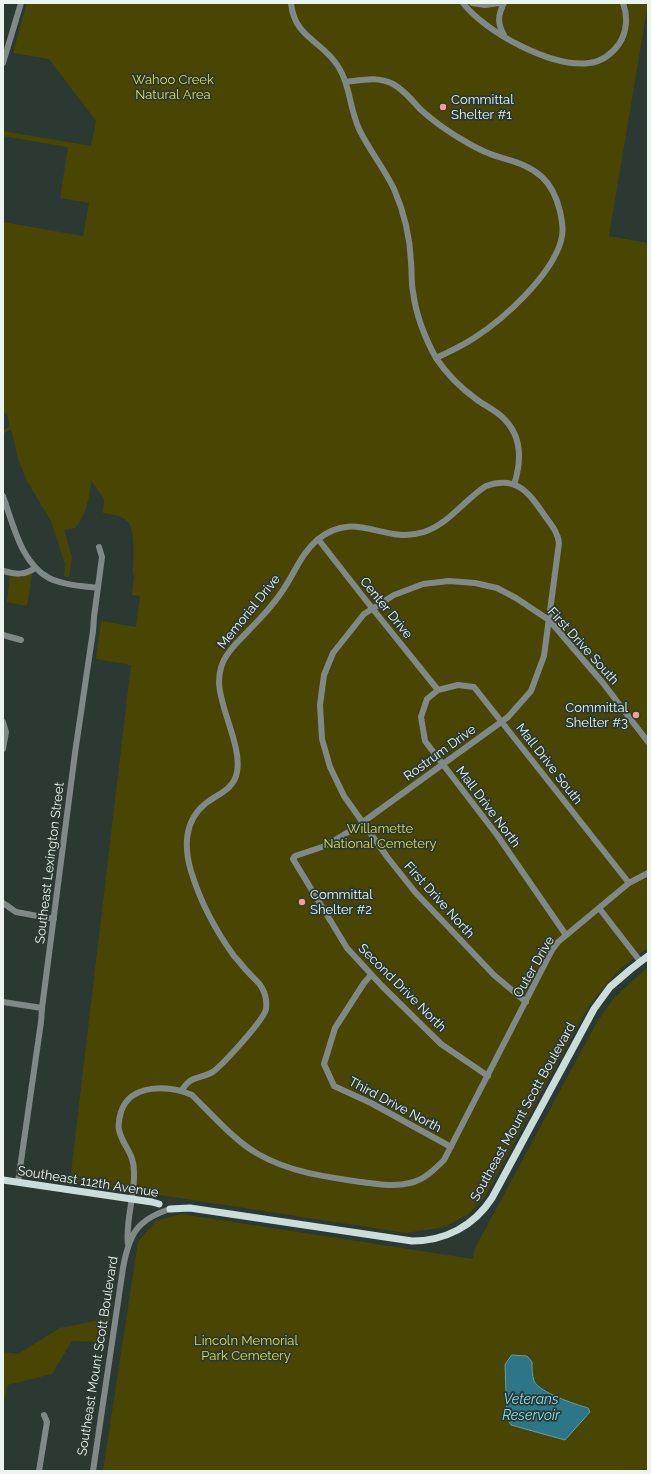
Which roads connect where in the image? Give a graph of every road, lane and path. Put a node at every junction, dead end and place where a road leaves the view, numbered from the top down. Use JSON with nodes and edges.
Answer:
{"nodes":[{"id":1,"x":21,"y":3,"type":"edge"},
{"id":2,"x":291,"y":3,"type":"edge"},
{"id":3,"x":463,"y":3,"type":"edge"},
{"id":4,"x":472,"y":3,"type":"edge"},
{"id":5,"x":499,"y":3,"type":"edge"},
{"id":6,"x":504,"y":3,"type":"edge"},
{"id":7,"x":623,"y":3,"type":"edge"},
{"id":8,"x":505,"y":36,"type":"junction"},
{"id":9,"x":3,"y":63,"type":"edge"},
{"id":10,"x":346,"y":82,"type":"junction"},
{"id":11,"x":436,"y":358,"type":"junction"},
{"id":12,"x":514,"y":485,"type":"junction"},
{"id":13,"x":3,"y":496,"type":"edge"},
{"id":14,"x":318,"y":539,"type":"junction"},
{"id":15,"x":99,"y":547,"type":"dead end"},
{"id":16,"x":35,"y":568,"type":"junction"},
{"id":17,"x":3,"y":572,"type":"edge"},
{"id":18,"x":98,"y":588,"type":"junction"},
{"id":19,"x":372,"y":608,"type":"junction"},
{"id":20,"x":549,"y":620,"type":"junction"},
{"id":21,"x":3,"y":635,"type":"edge"},
{"id":22,"x":21,"y":640,"type":"dead end"},
{"id":23,"x":438,"y":690,"type":"junction"},
{"id":24,"x":502,"y":721,"type":"junction"},
{"id":25,"x":3,"y":722,"type":"edge"},
{"id":26,"x":648,"y":742,"type":"edge"},
{"id":27,"x":3,"y":749,"type":"edge"},
{"id":28,"x":443,"y":764,"type":"junction"},
{"id":29,"x":363,"y":822,"type":"junction"},
{"id":30,"x":293,"y":860,"type":"joint"},
{"id":31,"x":648,"y":873,"type":"edge"},
{"id":32,"x":629,"y":883,"type":"junction"},
{"id":33,"x":3,"y":904,"type":"edge"},
{"id":34,"x":599,"y":908,"type":"junction"},
{"id":35,"x":54,"y":919,"type":"junction"},
{"id":36,"x":566,"y":935,"type":"junction"},
{"id":37,"x":648,"y":956,"type":"edge"},
{"id":38,"x":640,"y":962,"type":"junction"},
{"id":39,"x":371,"y":975,"type":"junction"},
{"id":40,"x":3,"y":1002,"type":"edge"},
{"id":41,"x":526,"y":1002,"type":"junction"},
{"id":42,"x":42,"y":1008,"type":"junction"},
{"id":43,"x":488,"y":1076,"type":"junction"},
{"id":44,"x":182,"y":1090,"type":"junction"},
{"id":45,"x":451,"y":1147,"type":"junction"},
{"id":46,"x":3,"y":1180,"type":"edge"},
{"id":47,"x":18,"y":1182,"type":"junction"},
{"id":48,"x":132,"y":1199,"type":"junction"},
{"id":49,"x":159,"y":1204,"type":"joint"},
{"id":50,"x":170,"y":1209,"type":"junction"},
{"id":51,"x":128,"y":1245,"type":"junction"},
{"id":52,"x":44,"y":1415,"type":"dead end"},
{"id":53,"x":39,"y":1471,"type":"edge"},
{"id":54,"x":93,"y":1471,"type":"edge"}],
"edges":[{"from":1,"to":9,"type":"street"},
{"from":2,"to":10,"type":"street"},
{"from":3,"to":8,"type":"street"},
{"from":4,"to":5,"type":"street"},
{"from":6,"to":8,"type":"street"},
{"from":7,"to":8,"type":"street"},
{"from":10,"to":11,"type":"street"},
{"from":10,"to":11,"type":"street"},
{"from":11,"to":12,"type":"street"},
{"from":12,"to":14,"type":"street","name":"Memorial Drive"},
{"from":12,"to":20,"type":"street"},
{"from":13,"to":16,"type":"street"},
{"from":14,"to":19,"type":"street","name":"Center Drive"},
{"from":14,"to":44,"type":"street","name":"Memorial Drive"},
{"from":15,"to":18,"type":"street","name":"Southeast Lexington Street"},
{"from":16,"to":17,"type":"street"},
{"from":16,"to":18,"type":"street"},
{"from":18,"to":35,"type":"street","name":"Southeast Lexington Street"},
{"from":19,"to":20,"type":"street","name":"First Drive South"},
{"from":19,"to":23,"type":"street","name":"Center Drive"},
{"from":19,"to":29,"type":"street","name":"First Drive North"},
{"from":20,"to":24,"type":"street","name":"Rostrum Drive"},
{"from":20,"to":26,"type":"street","name":"First Drive South"},
{"from":21,"to":22,"type":"street"},
{"from":23,"to":24,"type":"street","name":"Mall Drive South"},
{"from":23,"to":28,"type":"street","name":"Mall Drive North"},
{"from":24,"to":28,"type":"street","name":"Rostrum Drive"},
{"from":24,"to":32,"type":"street","name":"Mall Drive South"},
{"from":25,"to":27,"type":"street"},
{"from":28,"to":29,"type":"street","name":"Rostrum Drive"},
{"from":28,"to":36,"type":"street","name":"Mall Drive North"},
{"from":29,"to":30,"type":"street","name":"Rostrum Drive"},
{"from":29,"to":41,"type":"street","name":"First Drive North"},
{"from":30,"to":39,"type":"street","name":"Second Drive North"},
{"from":31,"to":32,"type":"street","name":"Outer Drive"},
{"from":32,"to":34,"type":"street","name":"Outer Drive"},
{"from":33,"to":35,"type":"street"},
{"from":34,"to":36,"type":"street","name":"Outer Drive"},
{"from":34,"to":38,"type":"street"},
{"from":35,"to":42,"type":"street","name":"Southeast Lexington Street"},
{"from":36,"to":41,"type":"street","name":"Outer Drive"},
{"from":37,"to":38,"type":"main road","name":"Southeast Mount Scott Boulevard"},
{"from":38,"to":50,"type":"main road","name":"Southeast Mount Scott Boulevard"},
{"from":39,"to":43,"type":"street","name":"Second Drive North"},
{"from":39,"to":45,"type":"street","name":"Third Drive North"},
{"from":40,"to":42,"type":"street"},
{"from":41,"to":43,"type":"street","name":"Outer Drive"},
{"from":42,"to":47,"type":"street","name":"Southeast Lexington Street"},
{"from":43,"to":45,"type":"street","name":"Outer Drive"},
{"from":44,"to":45,"type":"street","name":"Outer Drive"},
{"from":44,"to":48,"type":"street","name":"Southeast Mount Scott Boulevard"},
{"from":46,"to":47,"type":"main road","name":"Southeast 112th Avenue"},
{"from":47,"to":48,"type":"main road","name":"Southeast 112th Avenue"},
{"from":48,"to":49,"type":"main road","name":"Southeast 112th Avenue"},
{"from":48,"to":51,"type":"street","name":"Southeast Mount Scott Boulevard"},
{"from":49,"to":50,"type":"street","name":"Southeast 112th Avenue"},
{"from":50,"to":51,"type":"street","name":"Southeast Mount Scott Boulevard"},
{"from":51,"to":54,"type":"street","name":"Southeast Mount Scott Boulevard"},
{"from":52,"to":53,"type":"street"}]}
